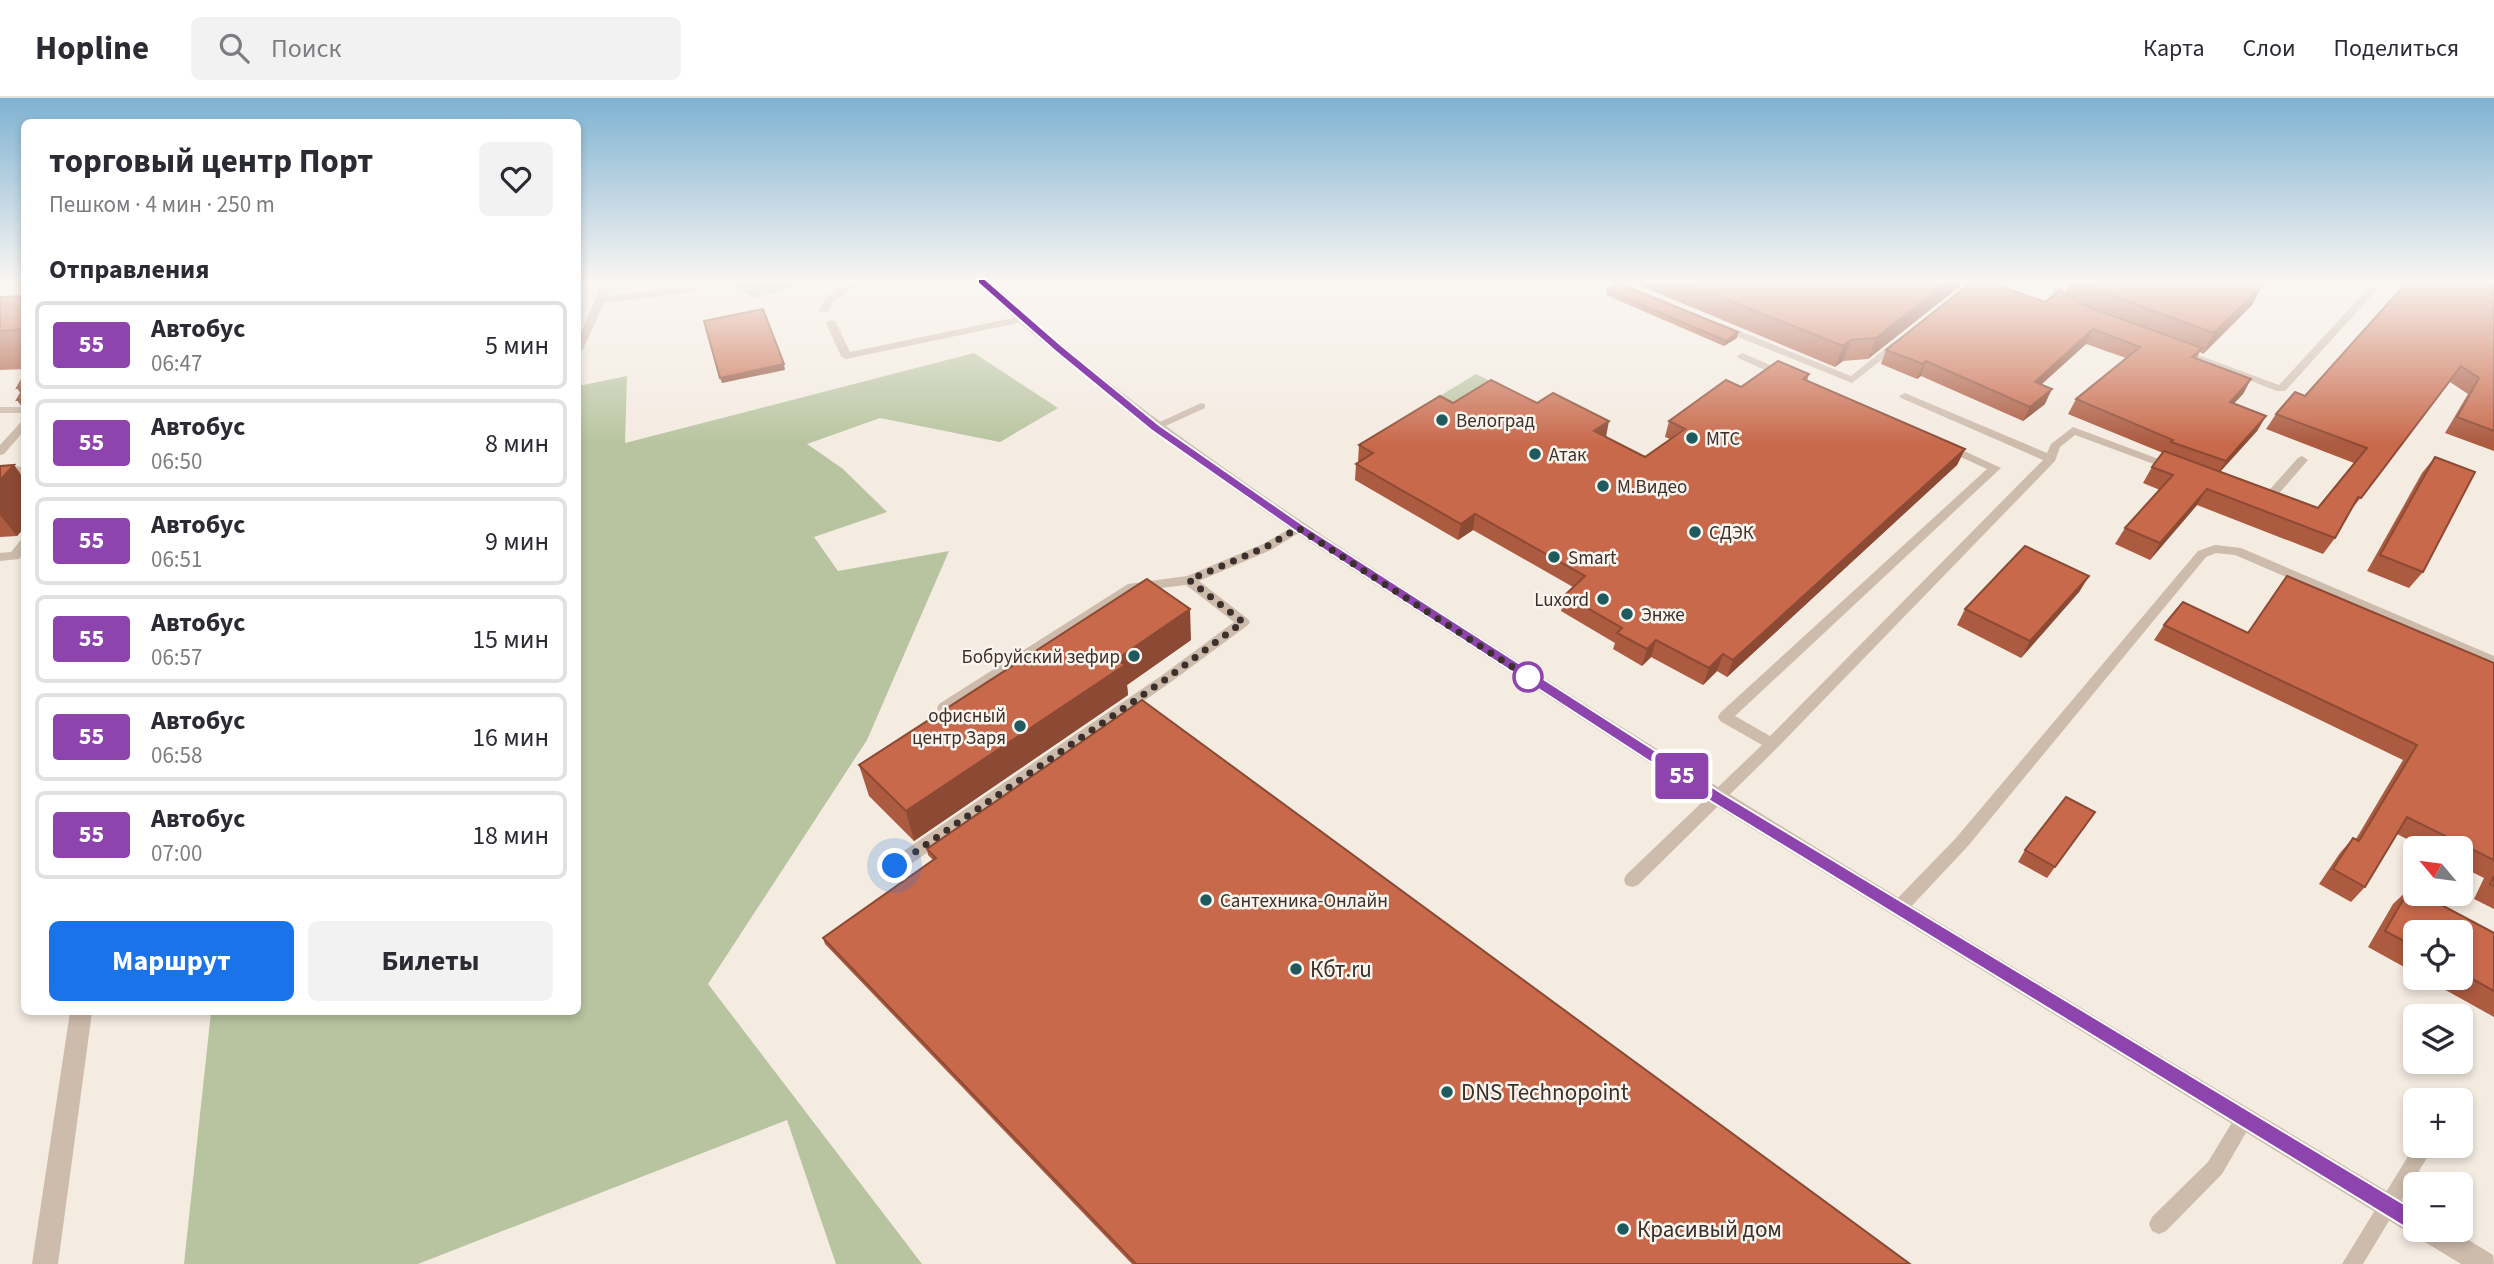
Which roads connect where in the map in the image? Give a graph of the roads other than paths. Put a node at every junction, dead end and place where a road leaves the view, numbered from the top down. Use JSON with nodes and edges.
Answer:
{"nodes":[{"id":1,"x":837,"y":335,"type":"edge"},
{"id":2,"x":944,"y":335,"type":"edge"},
{"id":3,"x":1043,"y":335,"type":"edge"},
{"id":4,"x":1743,"y":335,"type":"edge"},
{"id":5,"x":2331,"y":335,"type":"edge"},
{"id":6,"x":1903,"y":339,"type":"edge"},
{"id":7,"x":2168,"y":347,"type":"edge"},
{"id":8,"x":1742,"y":356,"type":"dead end"},
{"id":9,"x":1793,"y":378,"type":"edge"},
{"id":10,"x":1905,"y":396,"type":"dead end"},
{"id":11,"x":1201,"y":406,"type":"dead end"},
{"id":12,"x":0,"y":410,"type":"edge"},
{"id":13,"x":21,"y":410,"type":"edge"},
{"id":14,"x":1155,"y":427,"type":"junction"},
{"id":15,"x":21,"y":428,"type":"edge"},
{"id":16,"x":1932,"y":440,"type":"edge"},
{"id":17,"x":0,"y":452,"type":"edge"},
{"id":18,"x":2051,"y":459,"type":"junction"},
{"id":19,"x":2302,"y":460,"type":"dead end"},
{"id":20,"x":0,"y":469,"type":"edge"},
{"id":21,"x":21,"y":470,"type":"edge"},
{"id":22,"x":2189,"y":472,"type":"edge"},
{"id":23,"x":2253,"y":496,"type":"edge"},
{"id":24,"x":1298,"y":528,"type":"junction"},
{"id":25,"x":21,"y":548,"type":"edge"},
{"id":26,"x":0,"y":557,"type":"edge"},
{"id":27,"x":1189,"y":580,"type":"junction"},
{"id":28,"x":2494,"y":661,"type":"edge"},
{"id":29,"x":944,"y":708,"type":"edge"},
{"id":30,"x":1772,"y":744,"type":"junction"},
{"id":31,"x":1718,"y":798,"type":"junction"},
{"id":32,"x":895,"y":866,"type":"dead end"},
{"id":33,"x":1632,"y":880,"type":"dead end"},
{"id":34,"x":1900,"y":907,"type":"junction"},
{"id":35,"x":80,"y":1015,"type":"edge"},
{"id":36,"x":2246,"y":1117,"type":"junction"},
{"id":37,"x":2416,"y":1158,"type":"edge"},
{"id":38,"x":2387,"y":1205,"type":"junction"},
{"id":39,"x":2403,"y":1215,"type":"edge"},
{"id":40,"x":2159,"y":1224,"type":"dead end"},
{"id":41,"x":2448,"y":1242,"type":"edge"},
{"id":42,"x":45,"y":1264,"type":"edge"},
{"id":43,"x":2352,"y":1264,"type":"edge"},
{"id":44,"x":2484,"y":1264,"type":"edge"}],
"edges":[{"from":1,"to":2,"type":"lane"},
{"from":3,"to":14,"type":"street"},
{"from":4,"to":6,"type":"lane"},
{"from":5,"to":7,"type":"lane"},
{"from":8,"to":9,"type":"lane"},
{"from":10,"to":18,"type":"lane"},
{"from":11,"to":14,"type":"lane"},
{"from":12,"to":13,"type":"lane"},
{"from":14,"to":24,"type":"street"},
{"from":15,"to":17,"type":"lane"},
{"from":16,"to":30,"type":"lane"},
{"from":18,"to":22,"type":"lane"},
{"from":18,"to":30,"type":"lane"},
{"from":19,"to":23,"type":"lane"},
{"from":20,"to":21,"type":"lane"},
{"from":24,"to":27,"type":"lane"},
{"from":24,"to":31,"type":"street"},
{"from":25,"to":26,"type":"lane"},
{"from":27,"to":29,"type":"lane"},
{"from":27,"to":32,"type":"lane"},
{"from":28,"to":34,"type":"lane"},
{"from":30,"to":31,"type":"lane"},
{"from":31,"to":33,"type":"lane"},
{"from":31,"to":34,"type":"street"},
{"from":34,"to":36,"type":"street"},
{"from":35,"to":42,"type":"street"},
{"from":36,"to":38,"type":"street"},
{"from":36,"to":40,"type":"lane"},
{"from":37,"to":38,"type":"lane"},
{"from":38,"to":39,"type":"street"},
{"from":38,"to":43,"type":"lane"},
{"from":41,"to":44,"type":"street"}]}
